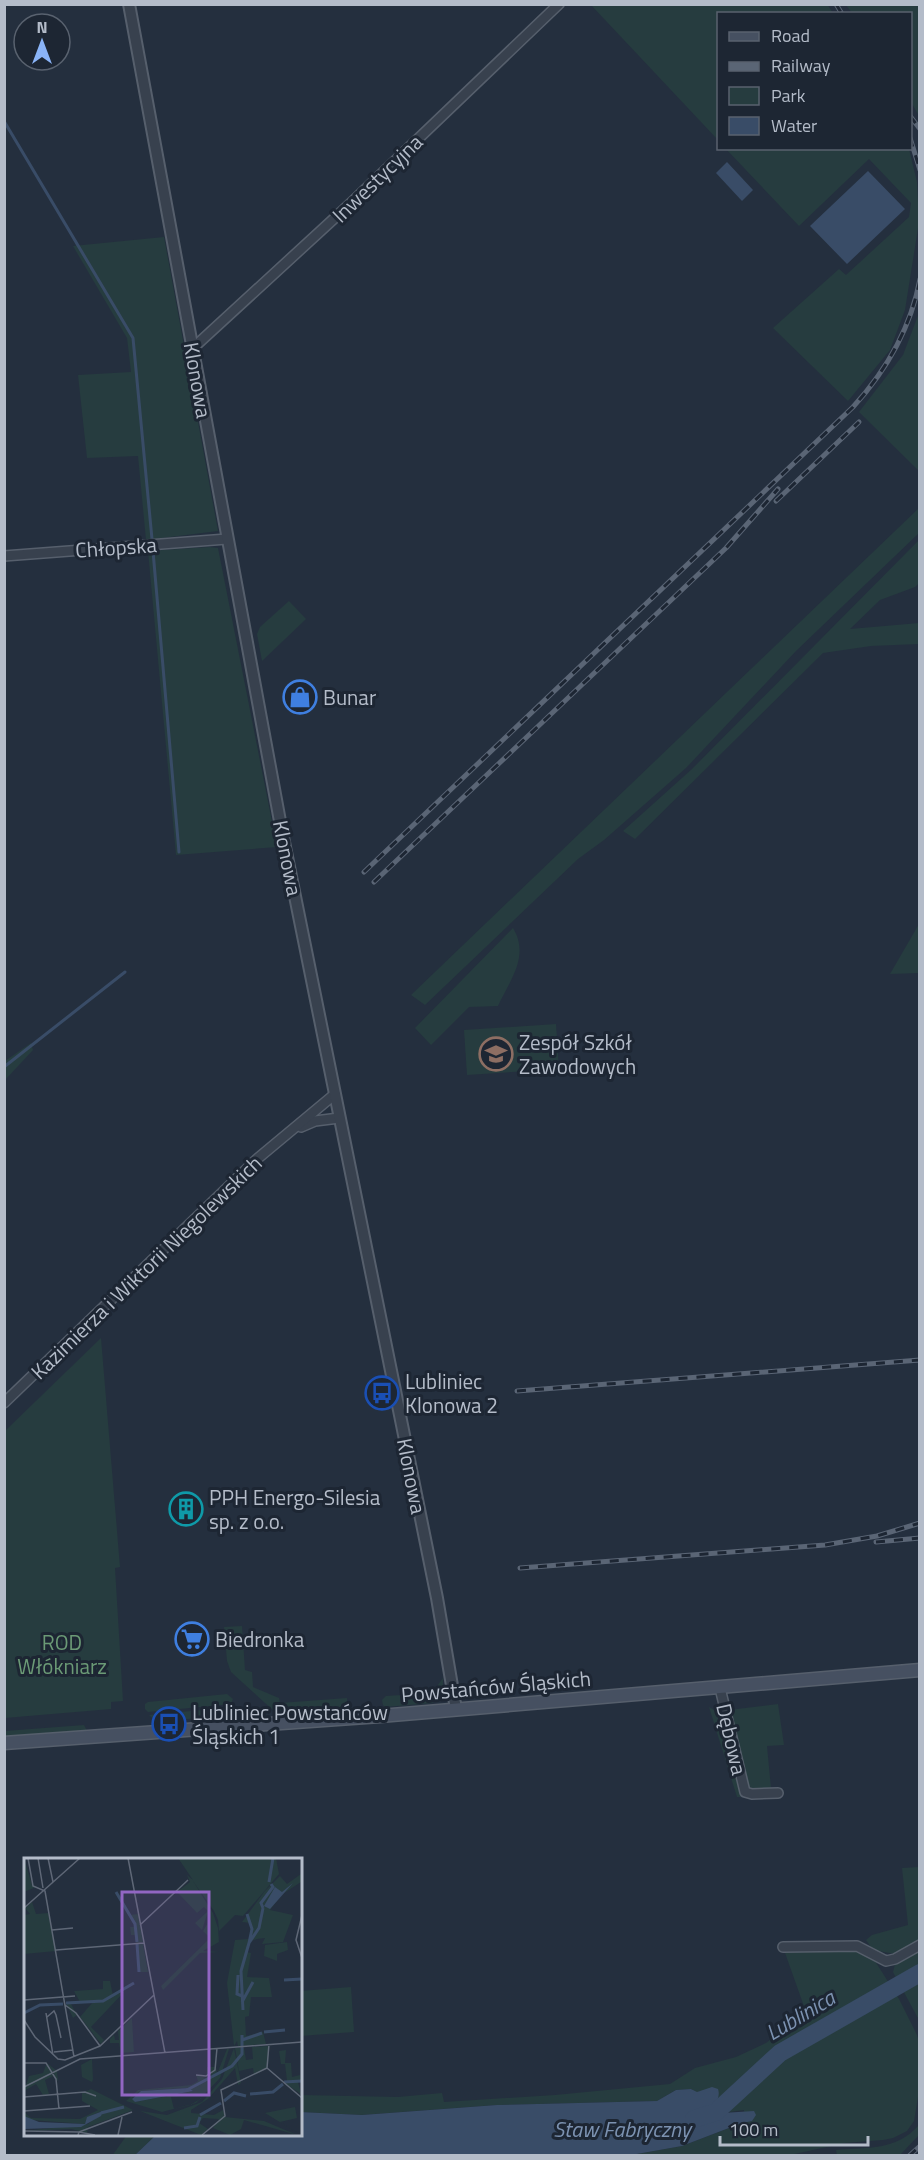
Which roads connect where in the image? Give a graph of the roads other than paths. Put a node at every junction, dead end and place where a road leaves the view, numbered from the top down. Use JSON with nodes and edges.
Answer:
{"nodes":[{"id":1,"x":129,"y":4,"type":"edge"},
{"id":2,"x":559,"y":4,"type":"edge"},
{"id":3,"x":192,"y":349,"type":"junction"},
{"id":4,"x":227,"y":539,"type":"junction"},
{"id":5,"x":4,"y":556,"type":"edge"},
{"id":6,"x":334,"y":1094,"type":"junction"},
{"id":7,"x":339,"y":1118,"type":"junction"},
{"id":8,"x":288,"y":1133,"type":"junction"},
{"id":9,"x":4,"y":1403,"type":"edge"},
{"id":10,"x":920,"y":1670,"type":"edge"},
{"id":11,"x":720,"y":1688,"type":"junction"},
{"id":12,"x":456,"y":1709,"type":"junction"},
{"id":13,"x":4,"y":1743,"type":"edge"},
{"id":14,"x":778,"y":1793,"type":"dead end"},
{"id":15,"x":920,"y":1945,"type":"edge"},
{"id":16,"x":783,"y":1947,"type":"dead end"}],
"edges":[{"from":1,"to":3,"type":"street","name":"Klonowa"},
{"from":2,"to":3,"type":"street","name":"Inwestycyjna"},
{"from":3,"to":4,"type":"street","name":"Klonowa"},
{"from":4,"to":5,"type":"street","name":"Chłopska"},
{"from":4,"to":6,"type":"street","name":"Klonowa"},
{"from":6,"to":7,"type":"street","name":"Klonowa"},
{"from":6,"to":8,"type":"street","name":"Kazimierza i Wiktorii Niegolewskich"},
{"from":7,"to":8,"type":"street"},
{"from":7,"to":12,"type":"street","name":"Klonowa"},
{"from":8,"to":9,"type":"street","name":"Kazimierza i Wiktorii Niegolewskich"},
{"from":10,"to":11,"type":"main road","name":"Powstańców Śląskich"},
{"from":11,"to":12,"type":"main road","name":"Powstańców Śląskich"},
{"from":11,"to":14,"type":"street","name":"Dębowa"},
{"from":12,"to":13,"type":"main road","name":"Powstańców Śląskich"},
{"from":15,"to":16,"type":"street"}]}
